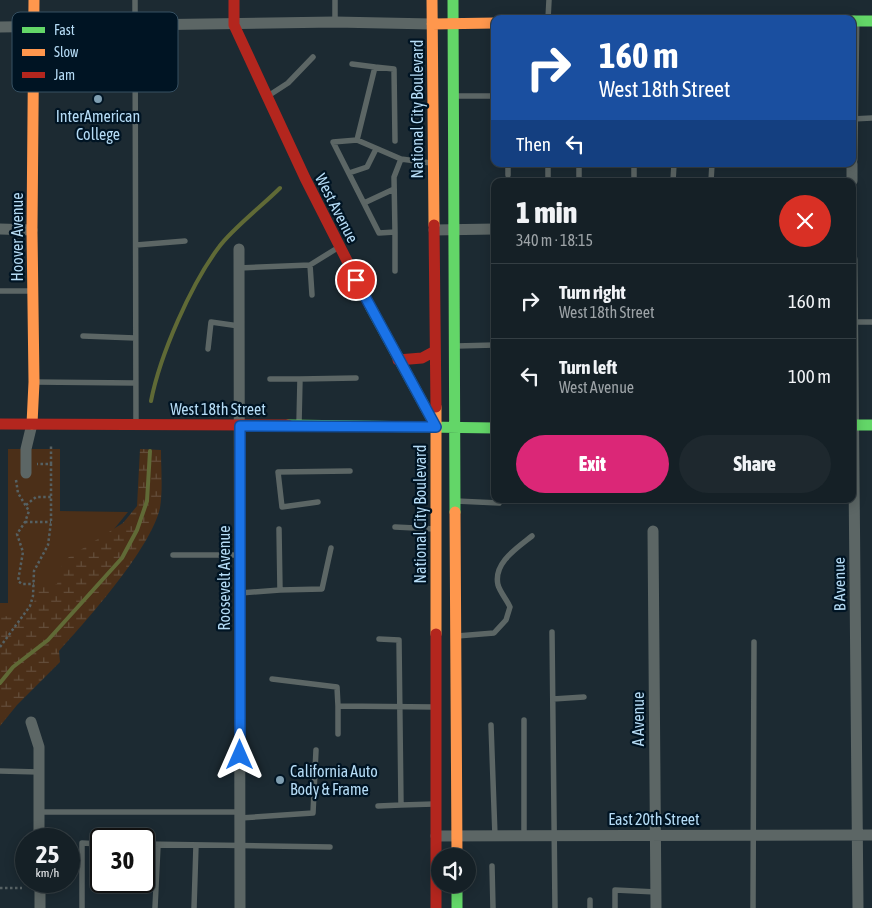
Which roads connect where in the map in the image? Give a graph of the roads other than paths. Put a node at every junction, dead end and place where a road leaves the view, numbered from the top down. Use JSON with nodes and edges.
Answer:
{"nodes":[{"id":1,"x":234,"y":0,"type":"edge"},
{"id":2,"x":335,"y":0,"type":"edge"},
{"id":3,"x":432,"y":0,"type":"edge"},
{"id":4,"x":453,"y":0,"type":"edge"},
{"id":5,"x":549,"y":0,"type":"edge"},
{"id":6,"x":548,"y":15,"type":"edge"},
{"id":7,"x":856,"y":21,"type":"edge"},
{"id":8,"x":872,"y":21,"type":"edge"},
{"id":9,"x":335,"y":22,"type":"junction"},
{"id":10,"x":491,"y":23,"type":"edge"},
{"id":11,"x":432,"y":24,"type":"junction"},
{"id":12,"x":453,"y":24,"type":"junction"},
{"id":13,"x":234,"y":25,"type":"junction"},
{"id":14,"x":178,"y":26,"type":"edge"},
{"id":15,"x":313,"y":57,"type":"dead end"},
{"id":16,"x":352,"y":64,"type":"dead end"},
{"id":17,"x":375,"y":67,"type":"junction"},
{"id":18,"x":34,"y":92,"type":"edge"},
{"id":19,"x":136,"y":92,"type":"edge"},
{"id":20,"x":453,"y":96,"type":"junction"},
{"id":21,"x":491,"y":96,"type":"edge"},
{"id":22,"x":267,"y":97,"type":"junction"},
{"id":23,"x":872,"y":118,"type":"edge"},
{"id":24,"x":856,"y":119,"type":"edge"},
{"id":25,"x":357,"y":140,"type":"junction"},
{"id":26,"x":395,"y":140,"type":"dead end"},
{"id":27,"x":376,"y":149,"type":"junction"},
{"id":28,"x":401,"y":159,"type":"junction"},
{"id":29,"x":433,"y":163,"type":"junction"},
{"id":30,"x":508,"y":167,"type":"edge"},
{"id":31,"x":349,"y":173,"type":"junction"},
{"id":32,"x":508,"y":175,"type":"dead end"},
{"id":33,"x":394,"y":189,"type":"junction"},
{"id":34,"x":364,"y":203,"type":"junction"},
{"id":35,"x":0,"y":229,"type":"edge"},
{"id":36,"x":454,"y":229,"type":"junction"},
{"id":37,"x":491,"y":229,"type":"edge"},
{"id":38,"x":32,"y":230,"type":"junction"},
{"id":39,"x":434,"y":230,"type":"junction"},
{"id":40,"x":395,"y":232,"type":"junction"},
{"id":41,"x":185,"y":241,"type":"dead end"},
{"id":42,"x":136,"y":245,"type":"junction"},
{"id":43,"x":339,"y":248,"type":"junction"},
{"id":44,"x":239,"y":249,"type":"dead end"},
{"id":45,"x":310,"y":265,"type":"junction"},
{"id":46,"x":239,"y":268,"type":"junction"},
{"id":47,"x":395,"y":271,"type":"dead end"},
{"id":48,"x":0,"y":291,"type":"edge"},
{"id":49,"x":33,"y":291,"type":"junction"},
{"id":50,"x":312,"y":295,"type":"dead end"},
{"id":51,"x":856,"y":322,"type":"edge"},
{"id":52,"x":872,"y":322,"type":"edge"},
{"id":53,"x":239,"y":326,"type":"junction"},
{"id":54,"x":83,"y":336,"type":"dead end"},
{"id":55,"x":135,"y":338,"type":"junction"},
{"id":56,"x":491,"y":345,"type":"edge"},
{"id":57,"x":456,"y":346,"type":"junction"},
{"id":58,"x":208,"y":349,"type":"dead end"},
{"id":59,"x":435,"y":351,"type":"junction"},
{"id":60,"x":398,"y":360,"type":"junction"},
{"id":61,"x":300,"y":378,"type":"junction"},
{"id":62,"x":356,"y":378,"type":"dead end"},
{"id":63,"x":270,"y":379,"type":"dead end"},
{"id":64,"x":34,"y":382,"type":"junction"},
{"id":65,"x":135,"y":382,"type":"junction"},
{"id":66,"x":0,"y":424,"type":"edge"},
{"id":67,"x":32,"y":424,"type":"junction"},
{"id":68,"x":136,"y":425,"type":"junction"},
{"id":69,"x":299,"y":425,"type":"junction"},
{"id":70,"x":856,"y":425,"type":"edge"},
{"id":71,"x":872,"y":425,"type":"edge"},
{"id":72,"x":240,"y":426,"type":"junction"},
{"id":73,"x":436,"y":427,"type":"junction"},
{"id":74,"x":456,"y":427,"type":"junction"},
{"id":75,"x":491,"y":428,"type":"edge"},
{"id":76,"x":22,"y":471,"type":"road end"},
{"id":77,"x":350,"y":471,"type":"dead end"},
{"id":78,"x":456,"y":501,"type":"junction"},
{"id":79,"x":318,"y":502,"type":"dead end"},
{"id":80,"x":491,"y":503,"type":"edge"},
{"id":81,"x":854,"y":503,"type":"edge"},
{"id":82,"x":395,"y":528,"type":"dead end"},
{"id":83,"x":279,"y":529,"type":"dead end"},
{"id":84,"x":436,"y":529,"type":"junction"},
{"id":85,"x":653,"y":531,"type":"dead end"},
{"id":86,"x":532,"y":536,"type":"dead end"},
{"id":87,"x":331,"y":548,"type":"dead end"},
{"id":88,"x":173,"y":555,"type":"dead end"},
{"id":89,"x":240,"y":555,"type":"junction"},
{"id":90,"x":280,"y":590,"type":"junction"},
{"id":91,"x":240,"y":593,"type":"junction"},
{"id":92,"x":552,"y":632,"type":"dead end"},
{"id":93,"x":457,"y":636,"type":"junction"},
{"id":94,"x":379,"y":639,"type":"dead end"},
{"id":95,"x":754,"y":642,"type":"dead end"},
{"id":96,"x":272,"y":679,"type":"dead end"},
{"id":97,"x":584,"y":697,"type":"dead end"},
{"id":98,"x":553,"y":699,"type":"junction"},
{"id":99,"x":338,"y":706,"type":"junction"},
{"id":100,"x":400,"y":707,"type":"junction"},
{"id":101,"x":436,"y":707,"type":"junction"},
{"id":102,"x":524,"y":720,"type":"dead end"},
{"id":103,"x":31,"y":722,"type":"dead end"},
{"id":104,"x":491,"y":725,"type":"dead end"},
{"id":105,"x":338,"y":734,"type":"dead end"},
{"id":106,"x":316,"y":750,"type":"dead end"},
{"id":107,"x":0,"y":771,"type":"edge"},
{"id":108,"x":39,"y":772,"type":"junction"},
{"id":109,"x":436,"y":804,"type":"junction"},
{"id":110,"x":401,"y":805,"type":"junction"},
{"id":111,"x":378,"y":806,"type":"dead end"},
{"id":112,"x":39,"y":812,"type":"junction"},
{"id":113,"x":240,"y":815,"type":"junction"},
{"id":114,"x":39,"y":828,"type":"edge"},
{"id":115,"x":654,"y":835,"type":"junction"},
{"id":116,"x":857,"y":835,"type":"junction"},
{"id":117,"x":872,"y":835,"type":"edge"},
{"id":118,"x":436,"y":836,"type":"junction"},
{"id":119,"x":457,"y":836,"type":"junction"},
{"id":120,"x":495,"y":836,"type":"junction"},
{"id":121,"x":524,"y":836,"type":"junction"},
{"id":122,"x":553,"y":836,"type":"junction"},
{"id":123,"x":753,"y":836,"type":"junction"},
{"id":124,"x":90,"y":843,"type":"edge"},
{"id":125,"x":155,"y":845,"type":"edge"},
{"id":126,"x":158,"y":845,"type":"junction"},
{"id":127,"x":196,"y":846,"type":"junction"},
{"id":128,"x":240,"y":846,"type":"junction"},
{"id":129,"x":330,"y":847,"type":"dead end"},
{"id":130,"x":457,"y":848,"type":"edge"},
{"id":131,"x":492,"y":866,"type":"dead end"},
{"id":132,"x":656,"y":892,"type":"junction"},
{"id":133,"x":40,"y":893,"type":"edge"},
{"id":134,"x":457,"y":893,"type":"edge"},
{"id":135,"x":590,"y":900,"type":"dead end"},
{"id":136,"x":40,"y":908,"type":"edge"},
{"id":137,"x":82,"y":908,"type":"edge"},
{"id":138,"x":155,"y":908,"type":"edge"},
{"id":139,"x":194,"y":908,"type":"edge"},
{"id":140,"x":240,"y":908,"type":"edge"},
{"id":141,"x":436,"y":908,"type":"edge"},
{"id":142,"x":458,"y":908,"type":"edge"},
{"id":143,"x":493,"y":908,"type":"edge"},
{"id":144,"x":554,"y":908,"type":"edge"},
{"id":145,"x":590,"y":908,"type":"edge"},
{"id":146,"x":615,"y":908,"type":"edge"},
{"id":147,"x":656,"y":908,"type":"edge"},
{"id":148,"x":754,"y":908,"type":"edge"},
{"id":149,"x":858,"y":908,"type":"edge"}],
"edges":[{"from":1,"to":13,"type":"main road"},
{"from":2,"to":9,"type":"lane"},
{"from":3,"to":11,"type":"main road","name":"National City Boulevard"},
{"from":4,"to":12,"type":"main road"},
{"from":5,"to":6,"type":"lane"},
{"from":7,"to":8,"type":"main road"},
{"from":9,"to":11,"type":"street"},
{"from":9,"to":13,"type":"street"},
{"from":10,"to":12,"type":"main road"},
{"from":11,"to":12,"type":"main road"},
{"from":11,"to":29,"type":"main road","name":"National City Boulevard"},
{"from":12,"to":20,"type":"main road"},
{"from":13,"to":14,"type":"street"},
{"from":13,"to":22,"type":"main road","name":"West Avenue"},
{"from":15,"to":22,"type":"lane"},
{"from":16,"to":17,"type":"lane"},
{"from":17,"to":25,"type":"lane"},
{"from":17,"to":26,"type":"lane"},
{"from":18,"to":38,"type":"main road","name":"Hoover Avenue"},
{"from":19,"to":42,"type":"lane"},
{"from":20,"to":21,"type":"lane"},
{"from":20,"to":36,"type":"main road"},
{"from":22,"to":43,"type":"main road","name":"West Avenue"},
{"from":23,"to":24,"type":"lane"},
{"from":25,"to":27,"type":"lane"},
{"from":25,"to":31,"type":"lane"},
{"from":27,"to":28,"type":"lane"},
{"from":27,"to":31,"type":"lane"},
{"from":28,"to":29,"type":"lane"},
{"from":28,"to":33,"type":"lane"},
{"from":29,"to":39,"type":"main road","name":"National City Boulevard"},
{"from":30,"to":32,"type":"lane"},
{"from":31,"to":34,"type":"lane"},
{"from":33,"to":34,"type":"lane"},
{"from":33,"to":40,"type":"lane"},
{"from":34,"to":40,"type":"lane"},
{"from":35,"to":38,"type":"street"},
{"from":36,"to":37,"type":"street"},
{"from":36,"to":39,"type":"street"},
{"from":36,"to":57,"type":"main road"},
{"from":38,"to":49,"type":"main road","name":"Hoover Avenue"},
{"from":39,"to":59,"type":"main road","name":"National City Boulevard"},
{"from":40,"to":47,"type":"lane"},
{"from":41,"to":42,"type":"lane"},
{"from":42,"to":55,"type":"lane"},
{"from":43,"to":45,"type":"lane"},
{"from":43,"to":60,"type":"main road","name":"West Avenue"},
{"from":44,"to":46,"type":"street","name":"Roosevelt Avenue"},
{"from":45,"to":46,"type":"lane"},
{"from":45,"to":50,"type":"lane"},
{"from":46,"to":53,"type":"street","name":"Roosevelt Avenue"},
{"from":48,"to":49,"type":"lane"},
{"from":49,"to":64,"type":"main road","name":"Hoover Avenue"},
{"from":51,"to":52,"type":"lane"},
{"from":53,"to":58,"type":"lane"},
{"from":53,"to":72,"type":"street","name":"Roosevelt Avenue"},
{"from":54,"to":55,"type":"lane"},
{"from":55,"to":65,"type":"lane"},
{"from":56,"to":57,"type":"lane"},
{"from":57,"to":74,"type":"main road"},
{"from":59,"to":60,"type":"main road"},
{"from":59,"to":73,"type":"main road","name":"National City Boulevard"},
{"from":60,"to":73,"type":"main road","name":"West Avenue"},
{"from":61,"to":62,"type":"lane"},
{"from":61,"to":63,"type":"lane"},
{"from":61,"to":69,"type":"lane"},
{"from":64,"to":65,"type":"lane"},
{"from":64,"to":67,"type":"main road","name":"Hoover Avenue"},
{"from":65,"to":68,"type":"lane"},
{"from":66,"to":67,"type":"main road","name":"West 18th Street"},
{"from":67,"to":68,"type":"main road","name":"West 18th Street"},
{"from":67,"to":76,"type":"street","name":"Hoover Avenue"},
{"from":68,"to":72,"type":"main road","name":"West 18th Street"},
{"from":69,"to":72,"type":"main road","name":"West 18th Street"},
{"from":69,"to":73,"type":"main road","name":"West 18th Street"},
{"from":70,"to":71,"type":"main road"},
{"from":72,"to":89,"type":"street","name":"Roosevelt Avenue"},
{"from":73,"to":74,"type":"main road","name":"West 18th Street"},
{"from":73,"to":84,"type":"main road","name":"National City Boulevard"},
{"from":74,"to":75,"type":"main road","name":"West 18th Street"},
{"from":74,"to":78,"type":"main road"},
{"from":77,"to":79,"type":"lane"},
{"from":78,"to":80,"type":"lane"},
{"from":78,"to":93,"type":"main road"},
{"from":81,"to":116,"type":"street","name":"B Avenue"},
{"from":82,"to":84,"type":"lane"},
{"from":83,"to":90,"type":"lane"},
{"from":84,"to":101,"type":"main road","name":"National City Boulevard"},
{"from":85,"to":115,"type":"street","name":"A Avenue"},
{"from":86,"to":93,"type":"lane"},
{"from":87,"to":90,"type":"lane"},
{"from":88,"to":89,"type":"lane"},
{"from":89,"to":91,"type":"street","name":"Roosevelt Avenue"},
{"from":90,"to":91,"type":"lane"},
{"from":91,"to":113,"type":"street","name":"Roosevelt Avenue"},
{"from":92,"to":98,"type":"lane"},
{"from":93,"to":119,"type":"main road"},
{"from":94,"to":100,"type":"lane"},
{"from":95,"to":123,"type":"lane"},
{"from":96,"to":99,"type":"lane"},
{"from":97,"to":98,"type":"lane"},
{"from":98,"to":122,"type":"lane"},
{"from":99,"to":100,"type":"lane"},
{"from":99,"to":105,"type":"lane"},
{"from":100,"to":101,"type":"lane"},
{"from":100,"to":110,"type":"lane"},
{"from":101,"to":109,"type":"main road","name":"National City Boulevard"},
{"from":102,"to":121,"type":"lane"},
{"from":103,"to":108,"type":"street"},
{"from":104,"to":120,"type":"lane"},
{"from":106,"to":113,"type":"lane"},
{"from":107,"to":108,"type":"lane"},
{"from":108,"to":112,"type":"street"},
{"from":109,"to":110,"type":"lane"},
{"from":109,"to":118,"type":"main road","name":"National City Boulevard"},
{"from":110,"to":111,"type":"lane"},
{"from":112,"to":113,"type":"lane"},
{"from":112,"to":114,"type":"street"},
{"from":113,"to":128,"type":"street","name":"Roosevelt Avenue"},
{"from":115,"to":122,"type":"street","name":"East 20th Street"},
{"from":115,"to":123,"type":"street","name":"East 20th Street"},
{"from":115,"to":132,"type":"street","name":"A Avenue"},
{"from":116,"to":117,"type":"street","name":"East 20th Street"},
{"from":116,"to":123,"type":"street","name":"East 20th Street"},
{"from":116,"to":149,"type":"street","name":"B Avenue"},
{"from":118,"to":119,"type":"street","name":"East 20th Street"},
{"from":118,"to":141,"type":"main road","name":"National City Boulevard"},
{"from":119,"to":120,"type":"street","name":"East 20th Street"},
{"from":119,"to":130,"type":"main road"},
{"from":120,"to":121,"type":"street","name":"East 20th Street"},
{"from":121,"to":122,"type":"street","name":"East 20th Street"},
{"from":122,"to":144,"type":"lane"},
{"from":123,"to":148,"type":"lane"},
{"from":124,"to":137,"type":"lane"},
{"from":125,"to":126,"type":"lane"},
{"from":126,"to":127,"type":"lane"},
{"from":126,"to":138,"type":"lane"},
{"from":127,"to":128,"type":"lane"},
{"from":127,"to":139,"type":"lane"},
{"from":128,"to":129,"type":"lane"},
{"from":128,"to":140,"type":"street","name":"Roosevelt Avenue"},
{"from":131,"to":143,"type":"lane"},
{"from":132,"to":146,"type":"lane"},
{"from":132,"to":147,"type":"street","name":"A Avenue"},
{"from":133,"to":136,"type":"street"},
{"from":134,"to":142,"type":"main road"},
{"from":135,"to":145,"type":"lane"}]}
